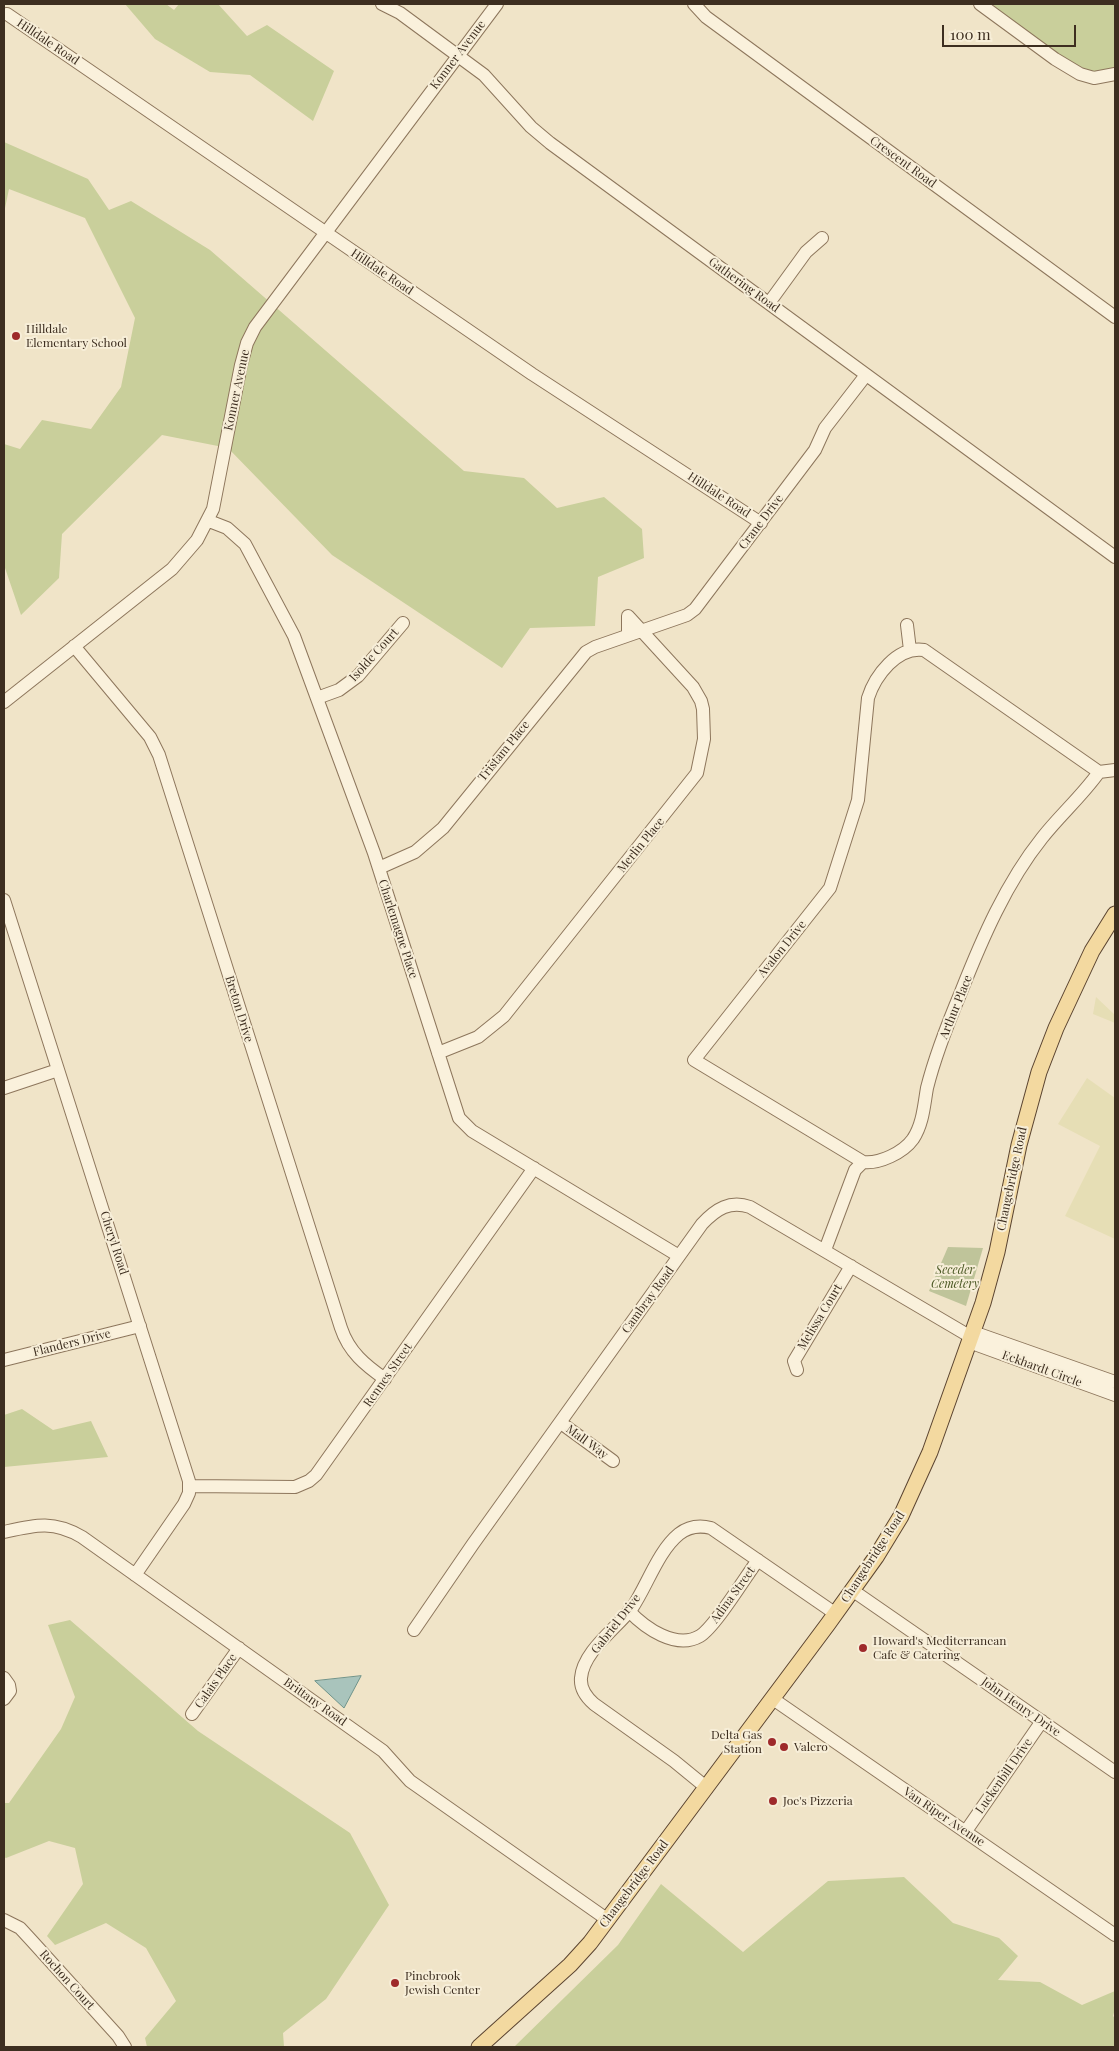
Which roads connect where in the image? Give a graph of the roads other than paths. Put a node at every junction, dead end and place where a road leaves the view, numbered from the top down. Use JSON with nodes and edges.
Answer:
{"nodes":[{"id":1,"x":382,"y":4,"type":"edge"},
{"id":2,"x":497,"y":4,"type":"edge"},
{"id":3,"x":694,"y":4,"type":"edge"},
{"id":4,"x":980,"y":4,"type":"edge"},
{"id":5,"x":7,"y":14,"type":"dead end"},
{"id":6,"x":458,"y":56,"type":"junction"},
{"id":7,"x":1115,"y":74,"type":"edge"},
{"id":8,"x":325,"y":233,"type":"junction"},
{"id":9,"x":822,"y":238,"type":"dead end"},
{"id":10,"x":769,"y":304,"type":"junction"},
{"id":11,"x":1115,"y":317,"type":"edge"},
{"id":12,"x":866,"y":375,"type":"junction"},
{"id":13,"x":209,"y":521,"type":"junction"},
{"id":14,"x":761,"y":523,"type":"junction"},
{"id":15,"x":1115,"y":557,"type":"edge"},
{"id":16,"x":403,"y":623,"type":"dead end"},
{"id":17,"x":907,"y":625,"type":"dead end"},
{"id":18,"x":641,"y":631,"type":"junction"},
{"id":19,"x":628,"y":635,"type":"junction"},
{"id":20,"x":74,"y":646,"type":"junction"},
{"id":21,"x":910,"y":650,"type":"junction"},
{"id":22,"x":317,"y":698,"type":"junction"},
{"id":23,"x":4,"y":702,"type":"edge"},
{"id":24,"x":1115,"y":770,"type":"edge"},
{"id":25,"x":1099,"y":772,"type":"junction"},
{"id":26,"x":379,"y":868,"type":"junction"},
{"id":27,"x":4,"y":900,"type":"edge"},
{"id":28,"x":1115,"y":914,"type":"edge"},
{"id":29,"x":438,"y":1054,"type":"junction"},
{"id":30,"x":58,"y":1070,"type":"junction"},
{"id":31,"x":4,"y":1088,"type":"edge"},
{"id":32,"x":863,"y":1162,"type":"junction"},
{"id":33,"x":534,"y":1168,"type":"junction"},
{"id":34,"x":825,"y":1250,"type":"junction"},
{"id":35,"x":679,"y":1256,"type":"junction"},
{"id":36,"x":851,"y":1266,"type":"junction"},
{"id":37,"x":140,"y":1326,"type":"junction"},
{"id":38,"x":971,"y":1337,"type":"junction"},
{"id":39,"x":4,"y":1360,"type":"edge"},
{"id":40,"x":797,"y":1370,"type":"dead end"},
{"id":41,"x":385,"y":1379,"type":"junction"},
{"id":42,"x":1115,"y":1382,"type":"edge"},
{"id":43,"x":1115,"y":1395,"type":"edge"},
{"id":44,"x":561,"y":1423,"type":"junction"},
{"id":45,"x":613,"y":1461,"type":"dead end"},
{"id":46,"x":190,"y":1486,"type":"junction"},
{"id":47,"x":4,"y":1532,"type":"edge"},
{"id":48,"x":758,"y":1560,"type":"junction"},
{"id":49,"x":135,"y":1575,"type":"junction"},
{"id":50,"x":852,"y":1590,"type":"junction"},
{"id":51,"x":629,"y":1611,"type":"junction"},
{"id":52,"x":836,"y":1614,"type":"junction"},
{"id":53,"x":414,"y":1630,"type":"dead end"},
{"id":54,"x":239,"y":1648,"type":"junction"},
{"id":55,"x":4,"y":1678,"type":"edge"},
{"id":56,"x":4,"y":1698,"type":"edge"},
{"id":57,"x":773,"y":1699,"type":"junction"},
{"id":58,"x":192,"y":1714,"type":"dead end"},
{"id":59,"x":1042,"y":1721,"type":"junction"},
{"id":60,"x":1115,"y":1772,"type":"edge"},
{"id":61,"x":707,"y":1788,"type":"junction"},
{"id":62,"x":966,"y":1831,"type":"junction"},
{"id":63,"x":4,"y":1920,"type":"edge"},
{"id":64,"x":608,"y":1920,"type":"junction"},
{"id":65,"x":1115,"y":1935,"type":"edge"},
{"id":66,"x":124,"y":2047,"type":"edge"},
{"id":67,"x":479,"y":2047,"type":"edge"}],
"edges":[{"from":1,"to":6,"type":"street","name":"Gathering Road"},
{"from":2,"to":6,"type":"street","name":"Konner Avenue"},
{"from":3,"to":11,"type":"street","name":"Crescent Road"},
{"from":4,"to":7,"type":"street"},
{"from":5,"to":8,"type":"street","name":"Hilldale Road"},
{"from":6,"to":8,"type":"street","name":"Konner Avenue"},
{"from":6,"to":10,"type":"street","name":"Gathering Road"},
{"from":8,"to":13,"type":"street","name":"Konner Avenue"},
{"from":8,"to":14,"type":"street","name":"Hilldale Road"},
{"from":9,"to":10,"type":"street"},
{"from":10,"to":12,"type":"street","name":"Gathering Road"},
{"from":12,"to":14,"type":"street","name":"Crane Drive"},
{"from":12,"to":15,"type":"street","name":"Gathering Road"},
{"from":13,"to":20,"type":"street","name":"Konner Avenue"},
{"from":13,"to":22,"type":"street","name":"Charlemagne Place"},
{"from":14,"to":18,"type":"street","name":"Crane Drive"},
{"from":16,"to":22,"type":"street","name":"Isolde Court"},
{"from":17,"to":21,"type":"street"},
{"from":18,"to":19,"type":"street","name":"Crane Drive"},
{"from":18,"to":19,"type":"street","name":"Merlin Place"},
{"from":18,"to":29,"type":"street","name":"Merlin Place"},
{"from":19,"to":26,"type":"street","name":"Tristam Place"},
{"from":20,"to":23,"type":"street","name":"Konner Avenue"},
{"from":20,"to":41,"type":"street","name":"Breton Drive"},
{"from":21,"to":25,"type":"street"},
{"from":21,"to":32,"type":"street","name":"Avalon Drive"},
{"from":22,"to":26,"type":"street","name":"Charlemagne Place"},
{"from":24,"to":25,"type":"street"},
{"from":25,"to":32,"type":"street","name":"Arthur Place"},
{"from":26,"to":29,"type":"street","name":"Charlemagne Place"},
{"from":27,"to":30,"type":"street","name":"Cheryl Road"},
{"from":28,"to":38,"type":"main road","name":"Changebridge Road"},
{"from":29,"to":33,"type":"street","name":"Charlemagne Place"},
{"from":30,"to":31,"type":"street"},
{"from":30,"to":37,"type":"street","name":"Cheryl Road"},
{"from":32,"to":34,"type":"street"},
{"from":33,"to":35,"type":"street","name":"Charlemagne Place"},
{"from":33,"to":41,"type":"street","name":"Rennes Street"},
{"from":34,"to":35,"type":"street","name":"Cambray Road"},
{"from":34,"to":36,"type":"street","name":"Cambray Road"},
{"from":35,"to":44,"type":"street","name":"Cambray Road"},
{"from":36,"to":38,"type":"street","name":"Cambray Road"},
{"from":36,"to":40,"type":"street","name":"Melissa Court"},
{"from":37,"to":39,"type":"street","name":"Flanders Drive"},
{"from":37,"to":46,"type":"street","name":"Cheryl Road"},
{"from":38,"to":42,"type":"street","name":"Eckhardt Circle"},
{"from":38,"to":43,"type":"street","name":"Eckhardt Circle"},
{"from":38,"to":50,"type":"main road","name":"Changebridge Road"},
{"from":41,"to":46,"type":"street","name":"Rennes Street"},
{"from":44,"to":45,"type":"street","name":"Mall Way"},
{"from":44,"to":53,"type":"street","name":"Cambray Road"},
{"from":46,"to":49,"type":"street"},
{"from":47,"to":49,"type":"street","name":"Brittany Road"},
{"from":48,"to":51,"type":"street","name":"Adina Street"},
{"from":48,"to":51,"type":"street","name":"Gabriel Drive"},
{"from":48,"to":52,"type":"street","name":"Gabriel Drive"},
{"from":49,"to":54,"type":"street","name":"Brittany Road"},
{"from":50,"to":52,"type":"main road","name":"Changebridge Road"},
{"from":50,"to":59,"type":"street","name":"John Henry Drive"},
{"from":51,"to":61,"type":"street","name":"Gabriel Drive"},
{"from":52,"to":57,"type":"main road","name":"Changebridge Road"},
{"from":54,"to":58,"type":"street","name":"Calais Place"},
{"from":54,"to":64,"type":"street","name":"Brittany Road"},
{"from":55,"to":56,"type":"street"},
{"from":57,"to":61,"type":"main road","name":"Changebridge Road"},
{"from":57,"to":62,"type":"street","name":"Van Riper Avenue"},
{"from":59,"to":60,"type":"street","name":"John Henry Drive"},
{"from":59,"to":62,"type":"street","name":"Luckenbill Drive"},
{"from":61,"to":64,"type":"main road","name":"Changebridge Road"},
{"from":62,"to":65,"type":"street","name":"Van Riper Avenue"},
{"from":63,"to":66,"type":"street","name":"Rochon Court"},
{"from":64,"to":67,"type":"main road","name":"Changebridge Road"}]}
